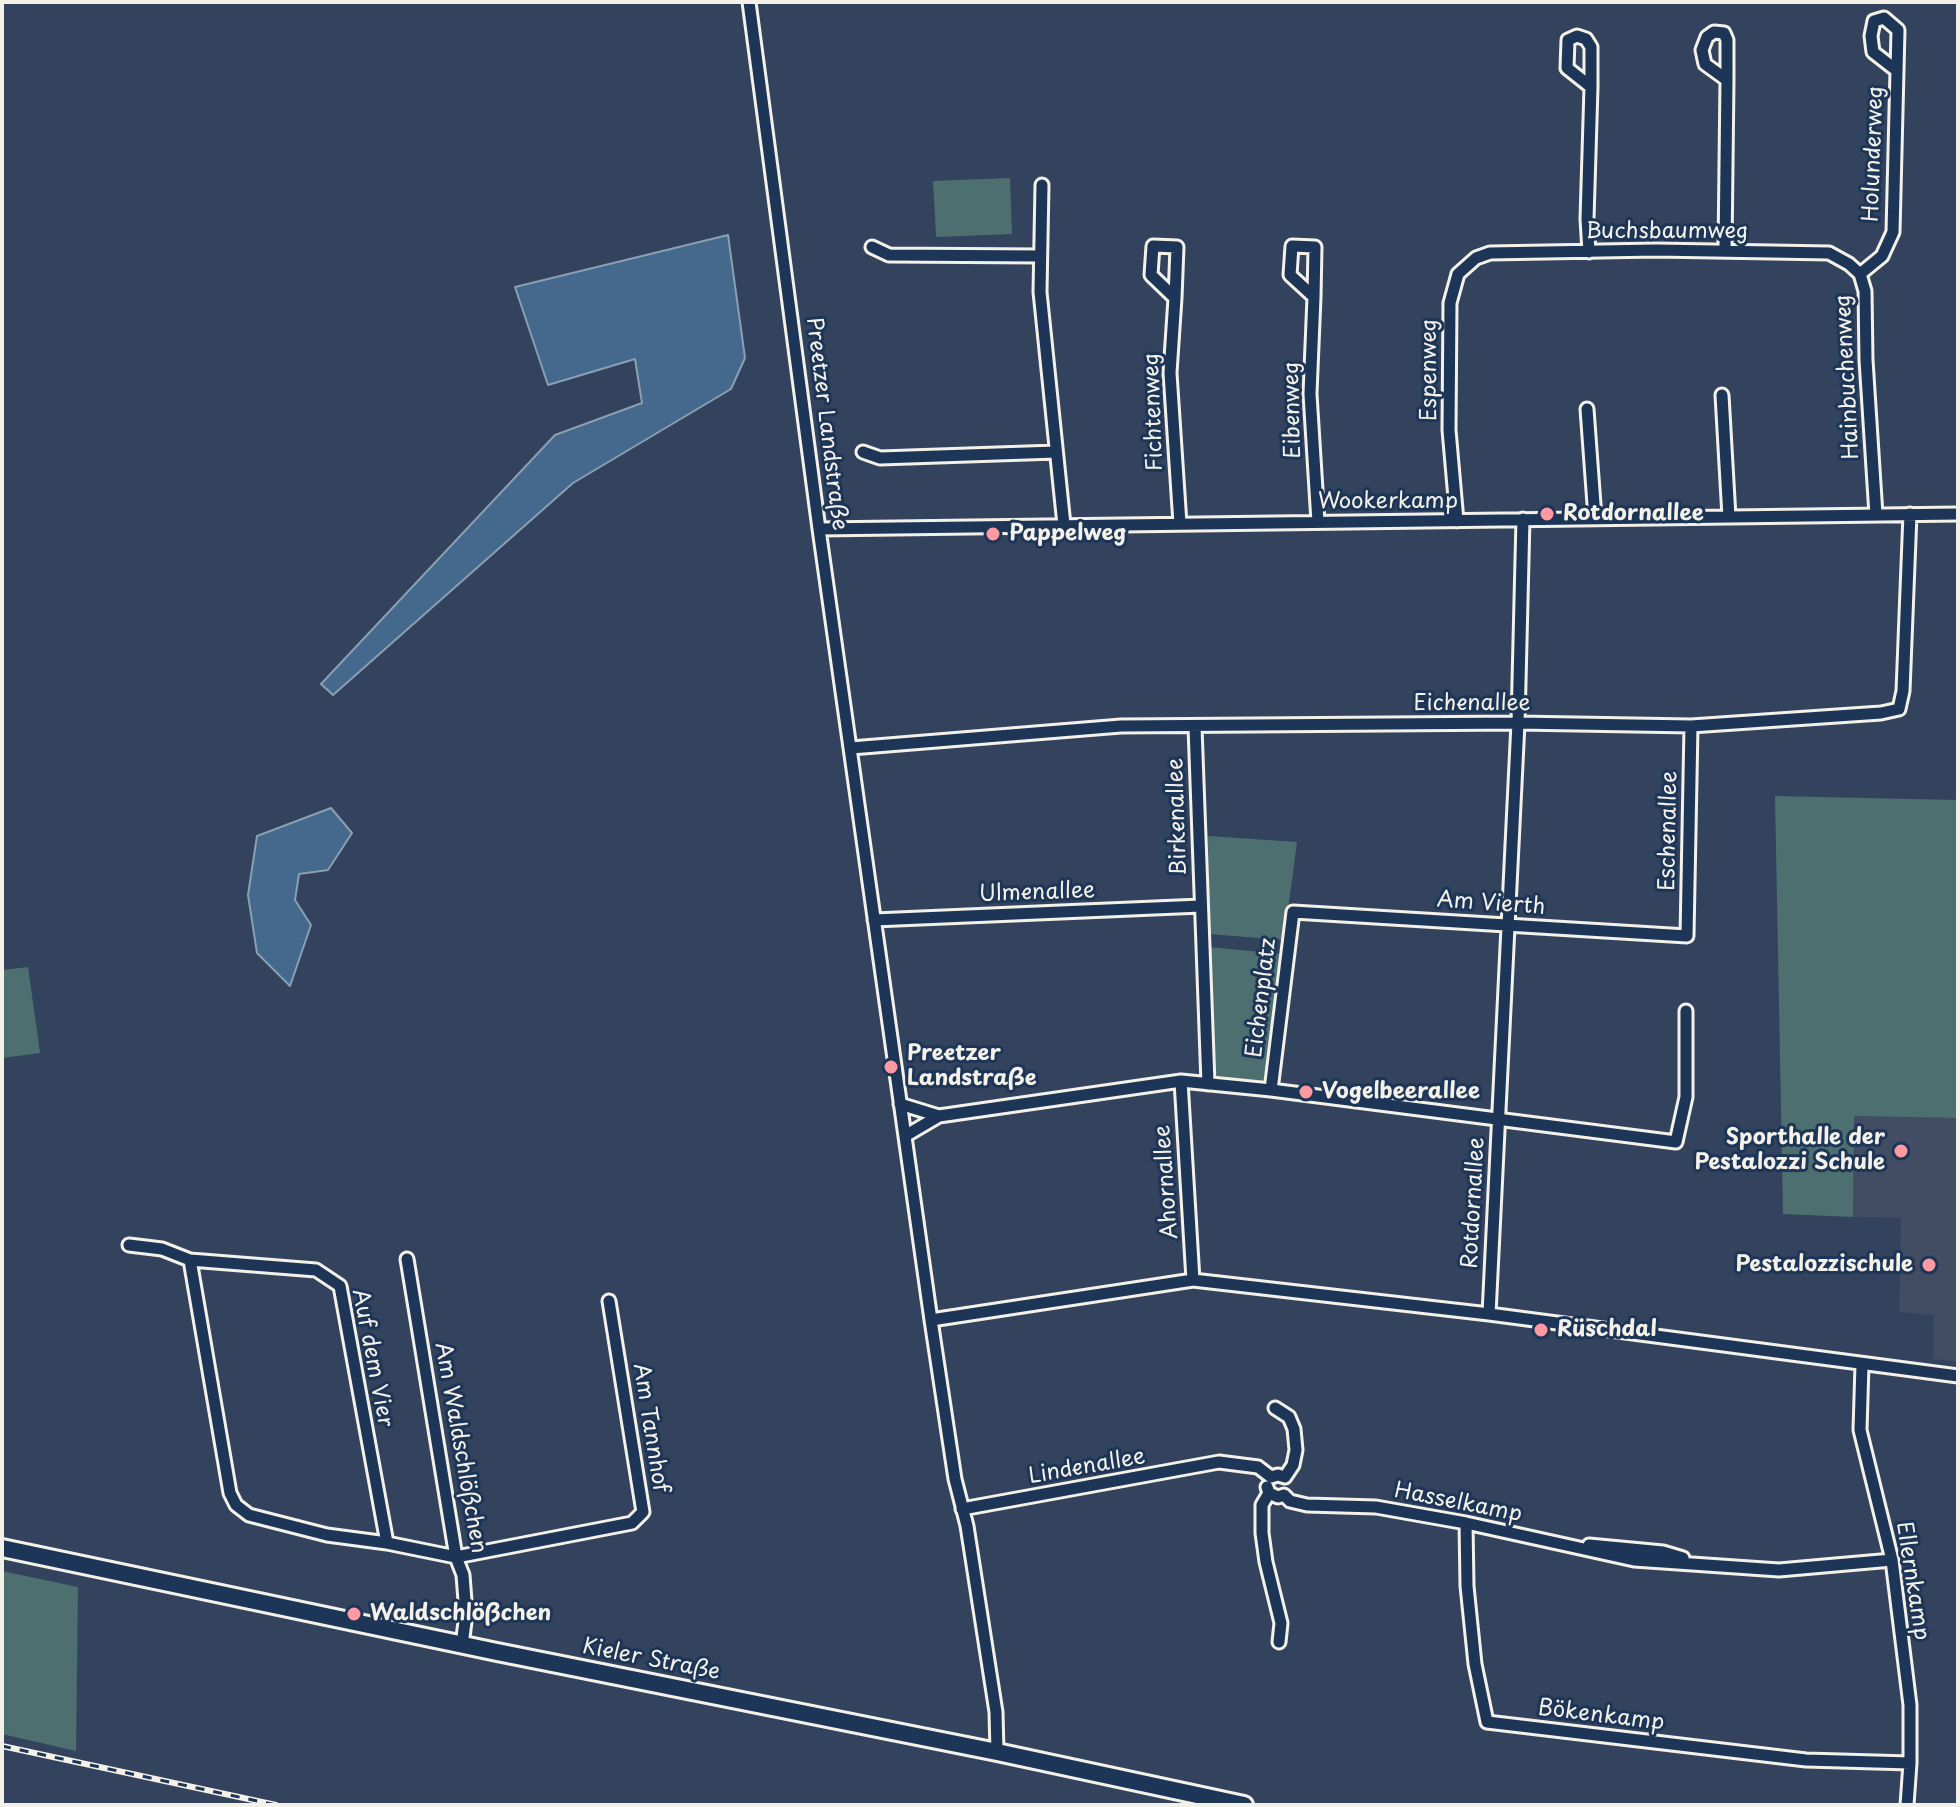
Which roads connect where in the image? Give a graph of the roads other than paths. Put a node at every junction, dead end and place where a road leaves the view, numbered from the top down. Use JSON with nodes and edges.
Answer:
{"nodes":[{"id":1,"x":749,"y":2,"type":"edge"},
{"id":2,"x":1896,"y":70,"type":"dead end"},
{"id":3,"x":1727,"y":80,"type":"dead end"},
{"id":4,"x":1591,"y":87,"type":"dead end"},
{"id":5,"x":1042,"y":185,"type":"dead end"},
{"id":6,"x":872,"y":247,"type":"dead end"},
{"id":7,"x":1725,"y":250,"type":"junction"},
{"id":8,"x":1589,"y":252,"type":"junction"},
{"id":9,"x":1505,"y":253,"type":"joint"},
{"id":10,"x":1829,"y":253,"type":"joint"},
{"id":11,"x":1040,"y":256,"type":"junction"},
{"id":12,"x":1860,"y":274,"type":"junction"},
{"id":13,"x":1314,"y":297,"type":"dead end"},
{"id":14,"x":1175,"y":298,"type":"junction"},
{"id":15,"x":1722,"y":395,"type":"dead end"},
{"id":16,"x":1587,"y":409,"type":"dead end"},
{"id":17,"x":863,"y":452,"type":"dead end"},
{"id":18,"x":1056,"y":452,"type":"junction"},
{"id":19,"x":1910,"y":514,"type":"junction"},
{"id":20,"x":1958,"y":514,"type":"edge"},
{"id":21,"x":1876,"y":515,"type":"junction"},
{"id":22,"x":1729,"y":517,"type":"junction"},
{"id":23,"x":1595,"y":518,"type":"junction"},
{"id":24,"x":1523,"y":519,"type":"junction"},
{"id":25,"x":1457,"y":521,"type":"junction"},
{"id":26,"x":1318,"y":522,"type":"junction"},
{"id":27,"x":1180,"y":524,"type":"junction"},
{"id":28,"x":1064,"y":525,"type":"junction"},
{"id":29,"x":819,"y":529,"type":"junction"},
{"id":30,"x":1518,"y":723,"type":"junction"},
{"id":31,"x":1691,"y":726,"type":"junction"},
{"id":32,"x":1195,"y":727,"type":"junction"},
{"id":33,"x":851,"y":748,"type":"junction"},
{"id":34,"x":1201,"y":906,"type":"junction"},
{"id":35,"x":1293,"y":912,"type":"joint"},
{"id":36,"x":874,"y":920,"type":"junction"},
{"id":37,"x":1508,"y":925,"type":"junction"},
{"id":38,"x":1687,"y":936,"type":"joint"},
{"id":39,"x":1686,"y":1011,"type":"dead end"},
{"id":40,"x":1181,"y":1081,"type":"junction"},
{"id":41,"x":1208,"y":1084,"type":"junction"},
{"id":42,"x":1271,"y":1090,"type":"junction"},
{"id":43,"x":900,"y":1104,"type":"junction"},
{"id":44,"x":939,"y":1116,"type":"junction"},
{"id":45,"x":1497,"y":1120,"type":"junction"},
{"id":46,"x":905,"y":1136,"type":"junction"},
{"id":47,"x":129,"y":1245,"type":"dead end"},
{"id":48,"x":407,"y":1259,"type":"dead end"},
{"id":49,"x":190,"y":1260,"type":"junction"},
{"id":50,"x":1193,"y":1280,"type":"junction"},
{"id":51,"x":609,"y":1301,"type":"dead end"},
{"id":52,"x":1489,"y":1314,"type":"junction"},
{"id":53,"x":931,"y":1320,"type":"junction"},
{"id":54,"x":1862,"y":1365,"type":"junction"},
{"id":55,"x":1958,"y":1376,"type":"edge"},
{"id":56,"x":1275,"y":1408,"type":"dead end"},
{"id":57,"x":1271,"y":1477,"type":"junction"},
{"id":58,"x":1285,"y":1477,"type":"junction"},
{"id":59,"x":1269,"y":1493,"type":"junction"},
{"id":60,"x":1284,"y":1495,"type":"junction"},
{"id":61,"x":962,"y":1509,"type":"junction"},
{"id":62,"x":1466,"y":1523,"type":"junction"},
{"id":63,"x":387,"y":1543,"type":"junction"},
{"id":64,"x":2,"y":1548,"type":"edge"},
{"id":65,"x":456,"y":1557,"type":"junction"},
{"id":66,"x":1892,"y":1560,"type":"junction"},
{"id":67,"x":1279,"y":1642,"type":"dead end"},
{"id":68,"x":462,"y":1645,"type":"junction"},
{"id":69,"x":997,"y":1752,"type":"junction"},
{"id":70,"x":1910,"y":1763,"type":"junction"},
{"id":71,"x":1244,"y":1805,"type":"edge"},
{"id":72,"x":1907,"y":1805,"type":"edge"}],
"edges":[{"from":1,"to":29,"type":"street","name":"Preetzer Landstraße"},
{"from":2,"to":12,"type":"street","name":"Holunderweg"},
{"from":3,"to":7,"type":"street"},
{"from":4,"to":8,"type":"street"},
{"from":5,"to":11,"type":"street"},
{"from":6,"to":11,"type":"street"},
{"from":7,"to":8,"type":"street","name":"Buchsbaumweg"},
{"from":7,"to":10,"type":"street","name":"Buchsbaumweg"},
{"from":8,"to":9,"type":"street","name":"Buchsbaumweg"},
{"from":9,"to":25,"type":"street","name":"Espenweg"},
{"from":10,"to":12,"type":"street","name":"Hainbuchenweg"},
{"from":11,"to":18,"type":"street"},
{"from":12,"to":21,"type":"street","name":"Hainbuchenweg"},
{"from":13,"to":26,"type":"street","name":"Eibenweg"},
{"from":14,"to":14,"type":"street","name":"Fichtenweg"},
{"from":14,"to":27,"type":"street","name":"Fichtenweg"},
{"from":15,"to":22,"type":"street"},
{"from":16,"to":23,"type":"street"},
{"from":17,"to":18,"type":"street"},
{"from":18,"to":28,"type":"street"},
{"from":19,"to":20,"type":"street","name":"Wookerkamp"},
{"from":19,"to":21,"type":"street","name":"Wookerkamp"},
{"from":19,"to":31,"type":"street","name":"Eichenallee"},
{"from":21,"to":22,"type":"street","name":"Wookerkamp"},
{"from":22,"to":23,"type":"street","name":"Wookerkamp"},
{"from":23,"to":24,"type":"street","name":"Wookerkamp"},
{"from":24,"to":25,"type":"street","name":"Wookerkamp"},
{"from":24,"to":30,"type":"street","name":"Rotdornallee"},
{"from":25,"to":26,"type":"street","name":"Wookerkamp"},
{"from":26,"to":27,"type":"street","name":"Wookerkamp"},
{"from":27,"to":28,"type":"street","name":"Wookerkamp"},
{"from":28,"to":29,"type":"street","name":"Wookerkamp"},
{"from":29,"to":33,"type":"street","name":"Preetzer Landstraße"},
{"from":30,"to":31,"type":"street","name":"Eichenallee"},
{"from":30,"to":32,"type":"street","name":"Eichenallee"},
{"from":30,"to":37,"type":"street","name":"Rotdornallee"},
{"from":31,"to":38,"type":"street","name":"Eschenallee"},
{"from":32,"to":33,"type":"street","name":"Eichenallee"},
{"from":32,"to":34,"type":"street","name":"Birkenallee"},
{"from":33,"to":36,"type":"street","name":"Preetzer Landstraße"},
{"from":34,"to":36,"type":"street","name":"Ulmenallee"},
{"from":34,"to":41,"type":"street"},
{"from":35,"to":37,"type":"street","name":"Am Vierth"},
{"from":35,"to":42,"type":"street","name":"Eichenplatz"},
{"from":36,"to":43,"type":"street","name":"Preetzer Landstraße"},
{"from":37,"to":38,"type":"street","name":"Am Vierth"},
{"from":37,"to":45,"type":"street","name":"Rotdornallee"},
{"from":39,"to":45,"type":"street"},
{"from":40,"to":41,"type":"street"},
{"from":40,"to":44,"type":"street"},
{"from":40,"to":50,"type":"street","name":"Ahornallee"},
{"from":41,"to":42,"type":"street"},
{"from":42,"to":45,"type":"street"},
{"from":43,"to":44,"type":"street"},
{"from":43,"to":46,"type":"street","name":"Preetzer Landstraße"},
{"from":44,"to":46,"type":"street"},
{"from":45,"to":52,"type":"street","name":"Rotdornallee"},
{"from":46,"to":53,"type":"street","name":"Preetzer Landstraße"},
{"from":47,"to":49,"type":"street","name":"Auf dem Vier"},
{"from":48,"to":65,"type":"street","name":"Am Waldschlößchen"},
{"from":49,"to":63,"type":"street"},
{"from":49,"to":63,"type":"street","name":"Auf dem Vier"},
{"from":50,"to":52,"type":"street"},
{"from":50,"to":53,"type":"street"},
{"from":51,"to":65,"type":"street","name":"Am Tannhof"},
{"from":52,"to":54,"type":"street"},
{"from":53,"to":61,"type":"street","name":"Preetzer Landstraße"},
{"from":54,"to":55,"type":"street"},
{"from":54,"to":66,"type":"street","name":"Ellernkamp"},
{"from":56,"to":58,"type":"street"},
{"from":57,"to":58,"type":"street"},
{"from":57,"to":59,"type":"street"},
{"from":57,"to":61,"type":"street","name":"Lindenallee"},
{"from":58,"to":60,"type":"street"},
{"from":59,"to":60,"type":"street"},
{"from":59,"to":67,"type":"street"},
{"from":60,"to":62,"type":"street","name":"Hasselkamp"},
{"from":61,"to":69,"type":"street","name":"Preetzer Landstraße"},
{"from":62,"to":66,"type":"street","name":"Hasselkamp"},
{"from":62,"to":70,"type":"street","name":"Bökenkamp"},
{"from":63,"to":65,"type":"street"},
{"from":64,"to":68,"type":"main road","name":"Kieler Straße"},
{"from":65,"to":68,"type":"street","name":"Am Waldschlößchen"},
{"from":66,"to":70,"type":"street","name":"Ellernkamp"},
{"from":68,"to":69,"type":"main road","name":"Kieler Straße"},
{"from":69,"to":71,"type":"main road","name":"Kieler Straße"},
{"from":70,"to":72,"type":"street","name":"Ellernkamp"}]}
